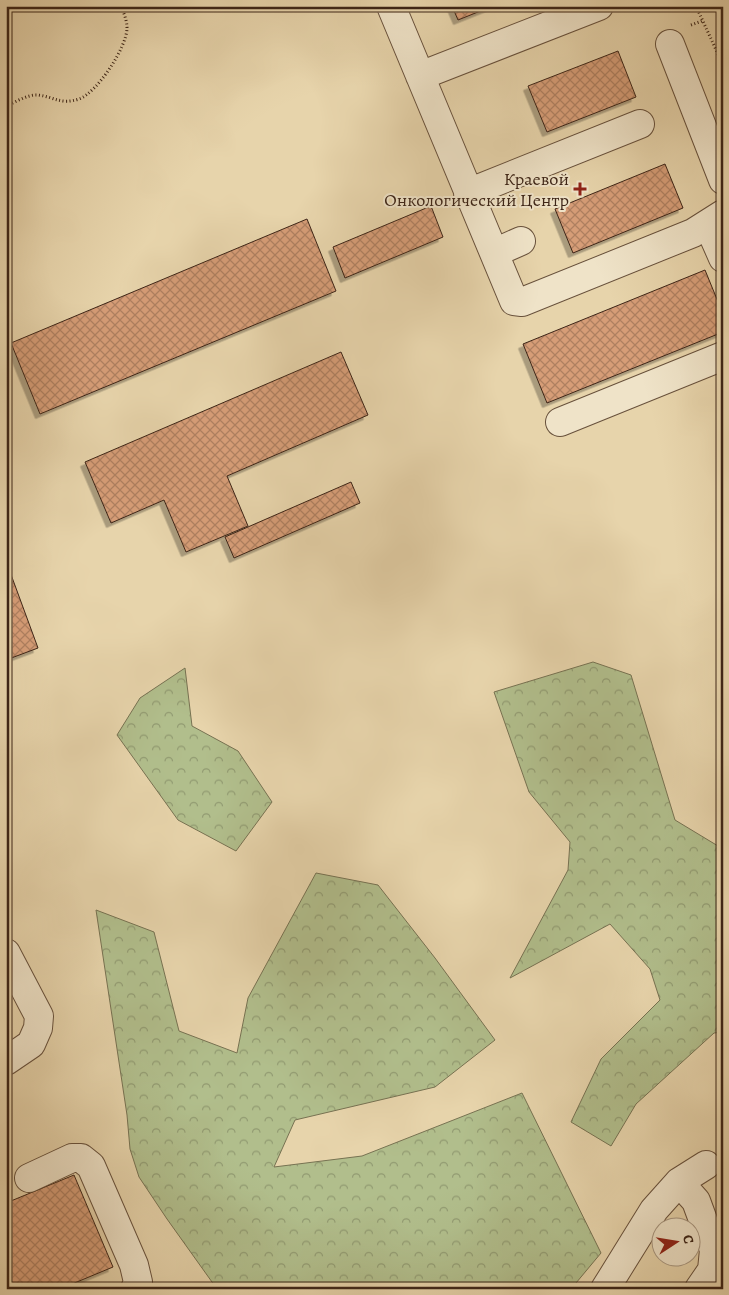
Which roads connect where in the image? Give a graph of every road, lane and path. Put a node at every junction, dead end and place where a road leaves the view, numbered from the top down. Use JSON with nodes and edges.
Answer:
{"nodes":[{"id":1,"x":121,"y":6,"type":"edge"},
{"id":2,"x":391,"y":6,"type":"edge"},
{"id":3,"x":599,"y":6,"type":"edge"},
{"id":4,"x":696,"y":6,"type":"edge"},
{"id":5,"x":702,"y":21,"type":"junction"},
{"id":6,"x":691,"y":25,"type":"dead end"},
{"id":7,"x":670,"y":44,"type":"dead end"},
{"id":8,"x":723,"y":65,"type":"edge"},
{"id":9,"x":420,"y":76,"type":"junction"},
{"id":10,"x":6,"y":106,"type":"edge"},
{"id":11,"x":640,"y":124,"type":"dead end"},
{"id":12,"x":723,"y":180,"type":"edge"},
{"id":13,"x":468,"y":193,"type":"junction"},
{"id":14,"x":715,"y":219,"type":"edge"},
{"id":15,"x":521,"y":241,"type":"dead end"},
{"id":16,"x":494,"y":253,"type":"junction"},
{"id":17,"x":723,"y":258,"type":"edge"},
{"id":18,"x":723,"y":356,"type":"edge"},
{"id":19,"x":560,"y":422,"type":"dead end"},
{"id":20,"x":6,"y":953,"type":"edge"},
{"id":21,"x":6,"y":1061,"type":"edge"},
{"id":22,"x":706,"y":1165,"type":"dead end"},
{"id":23,"x":29,"y":1178,"type":"dead end"},
{"id":24,"x":679,"y":1182,"type":"junction"},
{"id":25,"x":135,"y":1289,"type":"edge"},
{"id":26,"x":605,"y":1289,"type":"edge"},
{"id":27,"x":699,"y":1289,"type":"edge"}],
"edges":[{"from":1,"to":10,"type":"path"},
{"from":2,"to":9,"type":"lane"},
{"from":3,"to":9,"type":"lane"},
{"from":4,"to":5,"type":"path"},
{"from":5,"to":6,"type":"path"},
{"from":5,"to":8,"type":"path"},
{"from":7,"to":12,"type":"lane"},
{"from":9,"to":13,"type":"lane"},
{"from":11,"to":13,"type":"lane"},
{"from":13,"to":16,"type":"lane"},
{"from":14,"to":16,"type":"lane"},
{"from":14,"to":17,"type":"lane"},
{"from":15,"to":16,"type":"lane"},
{"from":18,"to":19,"type":"lane"},
{"from":20,"to":21,"type":"lane"},
{"from":22,"to":24,"type":"lane"},
{"from":23,"to":25,"type":"lane"},
{"from":24,"to":26,"type":"lane"},
{"from":24,"to":27,"type":"lane"}]}
